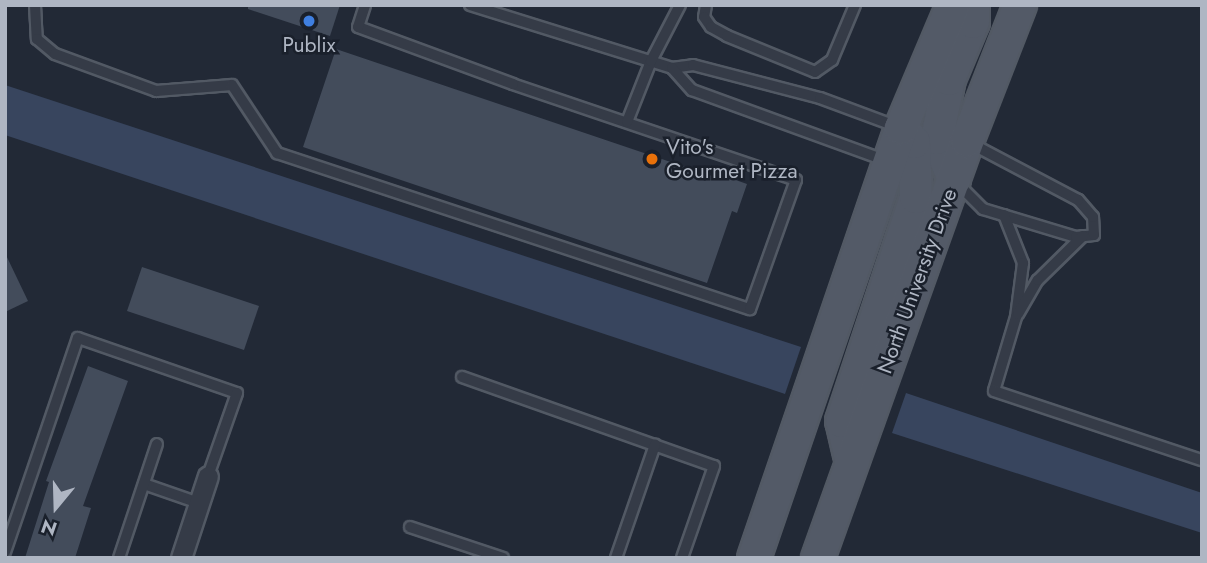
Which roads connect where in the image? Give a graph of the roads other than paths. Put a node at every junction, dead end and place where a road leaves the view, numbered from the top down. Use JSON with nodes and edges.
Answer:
{"nodes":[{"id":1,"x":35,"y":5,"type":"edge"},
{"id":2,"x":365,"y":5,"type":"edge"},
{"id":3,"x":470,"y":5,"type":"edge"},
{"id":4,"x":680,"y":5,"type":"edge"},
{"id":5,"x":706,"y":5,"type":"edge"},
{"id":6,"x":855,"y":5,"type":"edge"},
{"id":7,"x":953,"y":5,"type":"edge"},
{"id":8,"x":973,"y":5,"type":"edge"},
{"id":9,"x":1020,"y":5,"type":"edge"},
{"id":10,"x":651,"y":61,"type":"junction"},
{"id":11,"x":672,"y":68,"type":"junction"},
{"id":12,"x":627,"y":122,"type":"junction"},
{"id":13,"x":901,"y":128,"type":"junction"},
{"id":14,"x":967,"y":141,"type":"junction"},
{"id":15,"x":890,"y":162,"type":"junction"},
{"id":16,"x":954,"y":180,"type":"junction"},
{"id":17,"x":1004,"y":215,"type":"junction"},
{"id":18,"x":1083,"y":236,"type":"junction"},
{"id":19,"x":1016,"y":317,"type":"junction"},
{"id":20,"x":462,"y":377,"type":"dead end"},
{"id":21,"x":157,"y":444,"type":"dead end"},
{"id":22,"x":655,"y":445,"type":"junction"},
{"id":23,"x":851,"y":460,"type":"junction"},
{"id":24,"x":1202,"y":460,"type":"edge"},
{"id":25,"x":208,"y":476,"type":"joint"},
{"id":26,"x":144,"y":484,"type":"junction"},
{"id":27,"x":199,"y":503,"type":"junction"},
{"id":28,"x":410,"y":527,"type":"dead end"},
{"id":29,"x":5,"y":552,"type":"edge"},
{"id":30,"x":119,"y":558,"type":"edge"},
{"id":31,"x":181,"y":558,"type":"edge"},
{"id":32,"x":503,"y":558,"type":"edge"},
{"id":33,"x":616,"y":558,"type":"edge"},
{"id":34,"x":682,"y":558,"type":"edge"},
{"id":35,"x":754,"y":558,"type":"edge"},
{"id":36,"x":818,"y":558,"type":"edge"}],
"edges":[{"from":1,"to":12,"type":"lane"},
{"from":2,"to":12,"type":"lane"},
{"from":3,"to":10,"type":"lane"},
{"from":4,"to":10,"type":"lane"},
{"from":5,"to":6,"type":"lane"},
{"from":7,"to":13,"type":"main road"},
{"from":8,"to":16,"type":"main road"},
{"from":9,"to":14,"type":"main road","name":"North University Drive"},
{"from":10,"to":11,"type":"lane"},
{"from":10,"to":12,"type":"lane"},
{"from":11,"to":13,"type":"lane"},
{"from":11,"to":15,"type":"lane"},
{"from":13,"to":15,"type":"main road"},
{"from":13,"to":23,"type":"main road"},
{"from":14,"to":16,"type":"main road","name":"North University Drive"},
{"from":14,"to":18,"type":"lane"},
{"from":15,"to":35,"type":"main road"},
{"from":16,"to":17,"type":"lane"},
{"from":16,"to":23,"type":"main road","name":"North University Drive"},
{"from":17,"to":18,"type":"lane"},
{"from":17,"to":19,"type":"lane"},
{"from":18,"to":19,"type":"lane"},
{"from":19,"to":24,"type":"lane"},
{"from":20,"to":22,"type":"lane"},
{"from":21,"to":26,"type":"lane"},
{"from":22,"to":33,"type":"lane"},
{"from":22,"to":34,"type":"lane"},
{"from":23,"to":36,"type":"main road","name":"North University Drive"},
{"from":25,"to":27,"type":"street"},
{"from":25,"to":29,"type":"lane"},
{"from":26,"to":27,"type":"lane"},
{"from":26,"to":30,"type":"lane"},
{"from":27,"to":31,"type":"street"},
{"from":28,"to":32,"type":"lane"}]}
